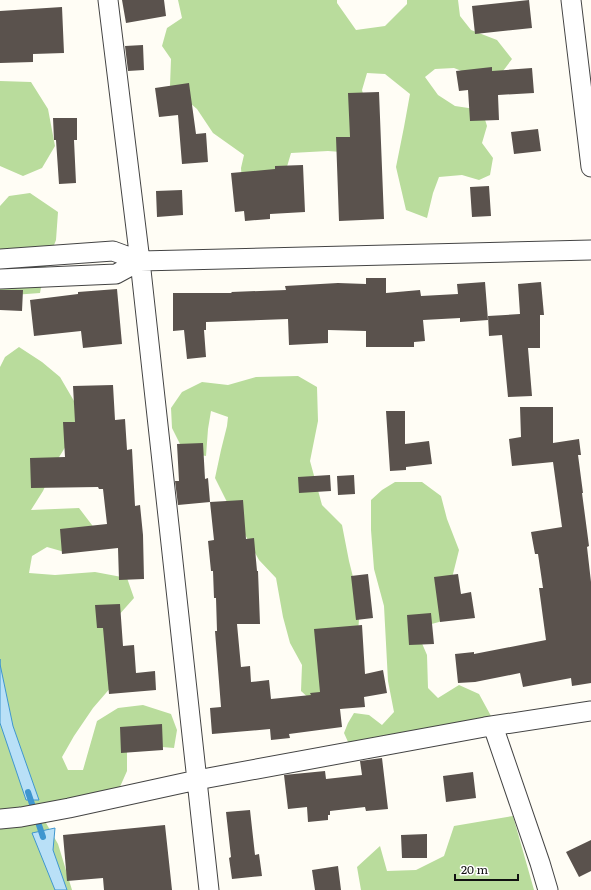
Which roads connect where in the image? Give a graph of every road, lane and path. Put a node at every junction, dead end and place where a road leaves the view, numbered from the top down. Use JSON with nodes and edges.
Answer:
{"nodes":[{"id":1,"x":108,"y":0,"type":"edge"},
{"id":2,"x":571,"y":0,"type":"edge"},
{"id":3,"x":591,"y":167,"type":"edge"},
{"id":4,"x":591,"y":250,"type":"edge"},
{"id":5,"x":0,"y":259,"type":"edge"},
{"id":6,"x":140,"y":261,"type":"junction"},
{"id":7,"x":0,"y":279,"type":"edge"},
{"id":8,"x":591,"y":711,"type":"edge"},
{"id":9,"x":493,"y":726,"type":"junction"},
{"id":10,"x":197,"y":780,"type":"junction"},
{"id":11,"x":0,"y":819,"type":"edge"},
{"id":12,"x":209,"y":890,"type":"edge"},
{"id":13,"x":548,"y":890,"type":"edge"}],
"edges":[{"from":1,"to":6,"type":"street"},
{"from":2,"to":3,"type":"street"},
{"from":4,"to":6,"type":"street"},
{"from":5,"to":6,"type":"street"},
{"from":6,"to":7,"type":"street"},
{"from":6,"to":10,"type":"street"},
{"from":8,"to":9,"type":"street"},
{"from":9,"to":10,"type":"street"},
{"from":9,"to":13,"type":"street"},
{"from":10,"to":11,"type":"street"},
{"from":10,"to":12,"type":"street"}]}
